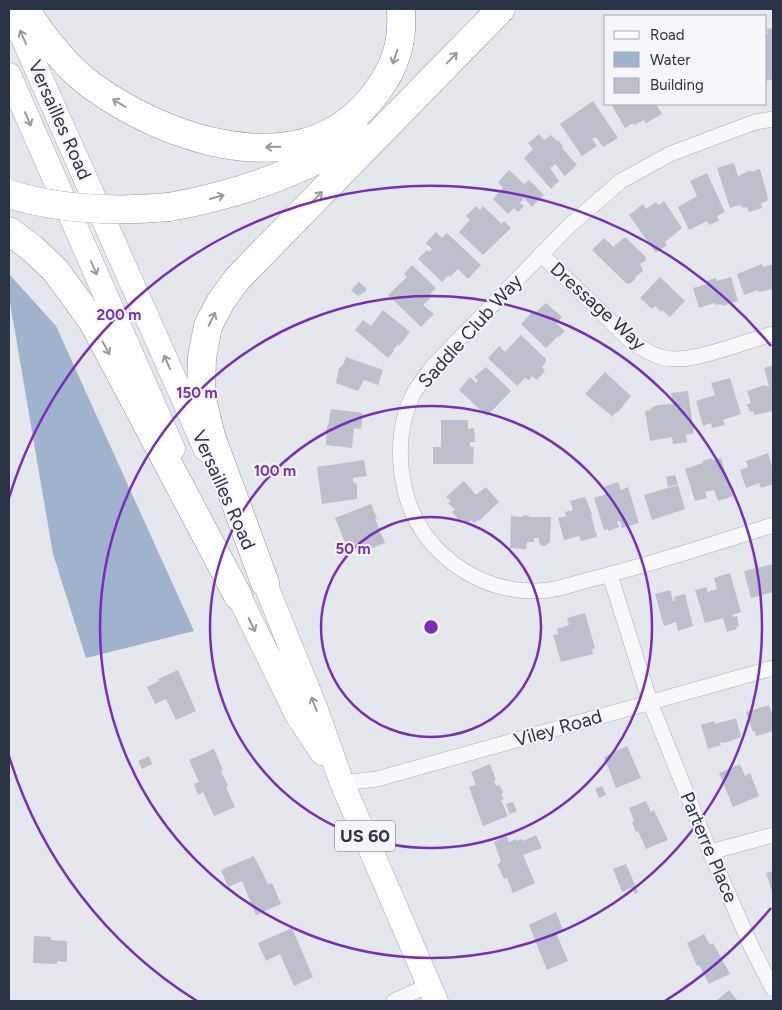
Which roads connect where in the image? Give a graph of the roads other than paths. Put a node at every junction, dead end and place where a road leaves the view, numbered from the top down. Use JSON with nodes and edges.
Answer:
{"nodes":[{"id":1,"x":10,"y":9,"type":"edge"},
{"id":2,"x":25,"y":9,"type":"edge"},
{"id":3,"x":401,"y":9,"type":"edge"},
{"id":4,"x":501,"y":9,"type":"edge"},
{"id":5,"x":9,"y":75,"type":"edge"},
{"id":6,"x":418,"y":93,"type":"junction"},
{"id":7,"x":773,"y":119,"type":"edge"},
{"id":8,"x":9,"y":194,"type":"edge"},
{"id":9,"x":9,"y":231,"type":"edge"},
{"id":10,"x":541,"y":254,"type":"junction"},
{"id":11,"x":773,"y":334,"type":"edge"},
{"id":12,"x":773,"y":524,"type":"edge"},
{"id":13,"x":610,"y":575,"type":"junction"},
{"id":14,"x":265,"y":583,"type":"junction"},
{"id":15,"x":238,"y":596,"type":"junction"},
{"id":16,"x":773,"y":668,"type":"edge"},
{"id":17,"x":650,"y":702,"type":"junction"},
{"id":18,"x":342,"y":783,"type":"junction"},
{"id":19,"x":773,"y":835,"type":"edge"},
{"id":20,"x":710,"y":852,"type":"junction"},
{"id":21,"x":773,"y":989,"type":"edge"},
{"id":22,"x":432,"y":993,"type":"edge"},
{"id":23,"x":394,"y":1001,"type":"edge"}],
"edges":[{"from":14,"to":1,"type":"main road","name":"Versailles Road","number":"US 60","one_way":true},
{"from":3,"to":2,"type":"highway","one_way":true},
{"from":6,"to":4,"type":"highway","one_way":true},
{"from":5,"to":15,"type":"main road","name":"Versailles Road","number":"US 60","one_way":true},
{"from":8,"to":6,"type":"highway","one_way":true,"bridge":true},
{"from":14,"to":6,"type":"highway","one_way":true},
{"from":7,"to":10,"type":"street","name":"Saddle Club Way"},
{"from":9,"to":15,"type":"highway","one_way":true},
{"from":10,"to":11,"type":"street","name":"Dressage Way"},
{"from":10,"to":13,"type":"street","name":"Saddle Club Way"},
{"from":12,"to":13,"type":"street","name":"Saddle Club Way"},
{"from":13,"to":17,"type":"street"},
{"from":18,"to":14,"type":"main road","name":"Versailles Road","number":"US 60","one_way":true},
{"from":15,"to":18,"type":"main road","name":"Versailles Road","number":"US 60","one_way":true},
{"from":16,"to":17,"type":"street","name":"Viley Road"},
{"from":17,"to":18,"type":"street","name":"Viley Road"},
{"from":17,"to":20,"type":"street","name":"Parterre Place"},
{"from":18,"to":22,"type":"main road","name":"Versailles Road","number":"US 60"},
{"from":19,"to":20,"type":"street"},
{"from":20,"to":21,"type":"street","name":"Parterre Place"},
{"from":22,"to":23,"type":"street"}]}
